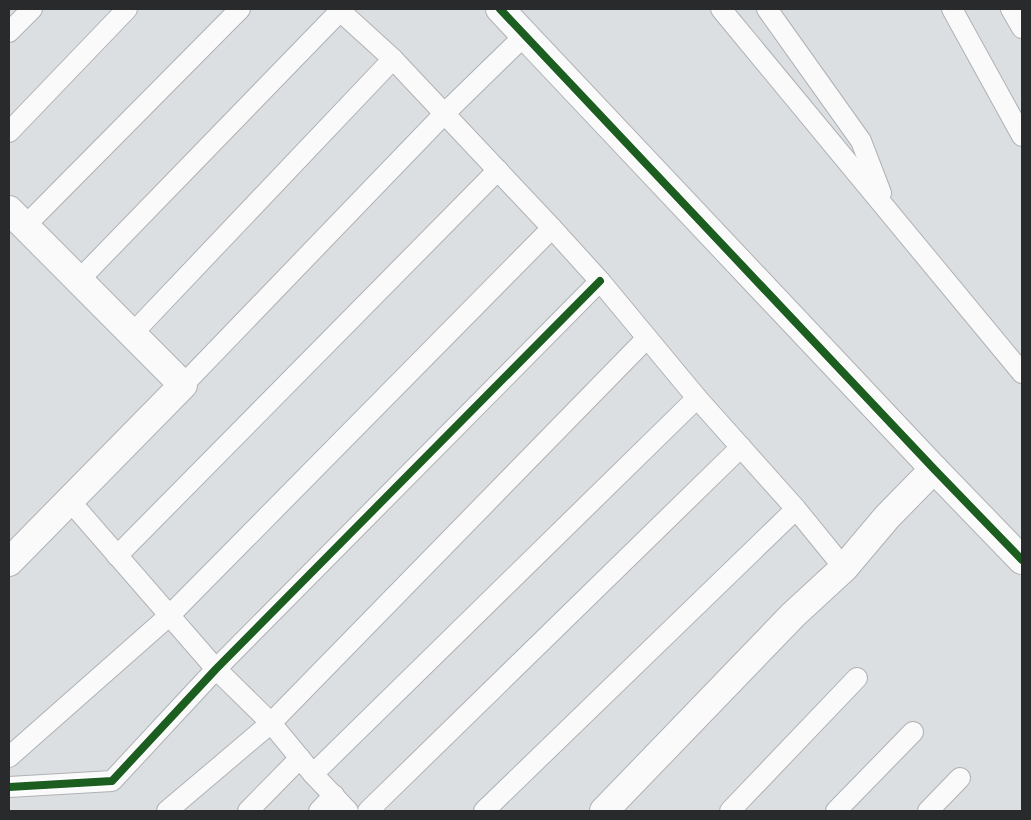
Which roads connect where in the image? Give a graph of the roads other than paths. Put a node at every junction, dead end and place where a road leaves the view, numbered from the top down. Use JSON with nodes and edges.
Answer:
{"nodes":[{"id":1,"x":32,"y":9,"type":"edge"},
{"id":2,"x":127,"y":9,"type":"edge"},
{"id":3,"x":240,"y":9,"type":"edge"},
{"id":4,"x":500,"y":9,"type":"edge"},
{"id":5,"x":721,"y":9,"type":"edge"},
{"id":6,"x":767,"y":9,"type":"edge"},
{"id":7,"x":952,"y":9,"type":"edge"},
{"id":8,"x":1011,"y":9,"type":"edge"},
{"id":9,"x":339,"y":10,"type":"edge"},
{"id":10,"x":1022,"y":28,"type":"edge"},
{"id":11,"x":9,"y":32,"type":"edge"},
{"id":12,"x":525,"y":35,"type":"junction"},
{"id":13,"x":393,"y":59,"type":"junction"},
{"id":14,"x":444,"y":113,"type":"junction"},
{"id":15,"x":9,"y":132,"type":"edge"},
{"id":16,"x":1022,"y":136,"type":"edge"},
{"id":17,"x":498,"y":170,"type":"junction"},
{"id":18,"x":886,"y":208,"type":"junction"},
{"id":19,"x":17,"y":218,"type":"edge"},
{"id":20,"x":552,"y":228,"type":"junction"},
{"id":21,"x":80,"y":279,"type":"junction"},
{"id":22,"x":600,"y":281,"type":"junction"},
{"id":23,"x":132,"y":334,"type":"junction"},
{"id":24,"x":646,"y":339,"type":"junction"},
{"id":25,"x":1022,"y":373,"type":"edge"},
{"id":26,"x":183,"y":385,"type":"junction"},
{"id":27,"x":697,"y":398,"type":"junction"},
{"id":28,"x":741,"y":447,"type":"junction"},
{"id":29,"x":934,"y":469,"type":"junction"},
{"id":30,"x":70,"y":501,"type":"junction"},
{"id":31,"x":796,"y":509,"type":"junction"},
{"id":32,"x":117,"y":556,"type":"junction"},
{"id":33,"x":1022,"y":560,"type":"edge"},
{"id":34,"x":9,"y":562,"type":"edge"},
{"id":35,"x":844,"y":568,"type":"junction"},
{"id":36,"x":170,"y":615,"type":"junction"},
{"id":37,"x":216,"y":669,"type":"junction"},
{"id":38,"x":857,"y":678,"type":"dead end"},
{"id":39,"x":271,"y":723,"type":"junction"},
{"id":40,"x":913,"y":732,"type":"dead end"},
{"id":41,"x":9,"y":757,"type":"edge"},
{"id":42,"x":300,"y":758,"type":"junction"},
{"id":43,"x":313,"y":774,"type":"junction"},
{"id":44,"x":960,"y":778,"type":"dead end"},
{"id":45,"x":9,"y":787,"type":"edge"},
{"id":46,"x":334,"y":795,"type":"junction"},
{"id":47,"x":167,"y":811,"type":"edge"},
{"id":48,"x":248,"y":811,"type":"edge"},
{"id":49,"x":319,"y":811,"type":"edge"},
{"id":50,"x":348,"y":811,"type":"edge"},
{"id":51,"x":368,"y":811,"type":"edge"},
{"id":52,"x":484,"y":811,"type":"edge"},
{"id":53,"x":604,"y":811,"type":"edge"},
{"id":54,"x":730,"y":811,"type":"edge"},
{"id":55,"x":836,"y":811,"type":"edge"},
{"id":56,"x":928,"y":811,"type":"edge"}],
"edges":[{"from":1,"to":11,"type":"street"},
{"from":2,"to":15,"type":"street"},
{"from":3,"to":19,"type":"street"},
{"from":4,"to":12,"type":"street"},
{"from":5,"to":18,"type":"street"},
{"from":6,"to":18,"type":"street"},
{"from":7,"to":16,"type":"street"},
{"from":8,"to":10,"type":"street"},
{"from":9,"to":13,"type":"street"},
{"from":9,"to":21,"type":"street"},
{"from":12,"to":14,"type":"street"},
{"from":12,"to":29,"type":"street"},
{"from":13,"to":14,"type":"street"},
{"from":13,"to":23,"type":"street"},
{"from":14,"to":17,"type":"street"},
{"from":14,"to":26,"type":"street"},
{"from":17,"to":20,"type":"street"},
{"from":17,"to":32,"type":"street"},
{"from":18,"to":25,"type":"street"},
{"from":19,"to":21,"type":"street"},
{"from":20,"to":22,"type":"street"},
{"from":20,"to":36,"type":"street"},
{"from":21,"to":23,"type":"street"},
{"from":22,"to":24,"type":"street"},
{"from":22,"to":37,"type":"street"},
{"from":23,"to":26,"type":"street"},
{"from":24,"to":27,"type":"street"},
{"from":24,"to":39,"type":"street"},
{"from":26,"to":30,"type":"street"},
{"from":27,"to":28,"type":"street"},
{"from":27,"to":43,"type":"street"},
{"from":28,"to":31,"type":"street"},
{"from":28,"to":51,"type":"street"},
{"from":29,"to":33,"type":"street"},
{"from":29,"to":35,"type":"street"},
{"from":30,"to":32,"type":"street"},
{"from":30,"to":34,"type":"street"},
{"from":31,"to":35,"type":"street"},
{"from":31,"to":52,"type":"street"},
{"from":32,"to":36,"type":"street"},
{"from":35,"to":53,"type":"street"},
{"from":36,"to":37,"type":"street"},
{"from":36,"to":41,"type":"street"},
{"from":37,"to":39,"type":"street"},
{"from":37,"to":45,"type":"street"},
{"from":38,"to":54,"type":"street"},
{"from":39,"to":42,"type":"street"},
{"from":39,"to":47,"type":"street"},
{"from":40,"to":55,"type":"street"},
{"from":42,"to":43,"type":"street"},
{"from":42,"to":48,"type":"street"},
{"from":43,"to":46,"type":"street"},
{"from":44,"to":56,"type":"street"},
{"from":46,"to":49,"type":"street"},
{"from":46,"to":50,"type":"street"}]}
